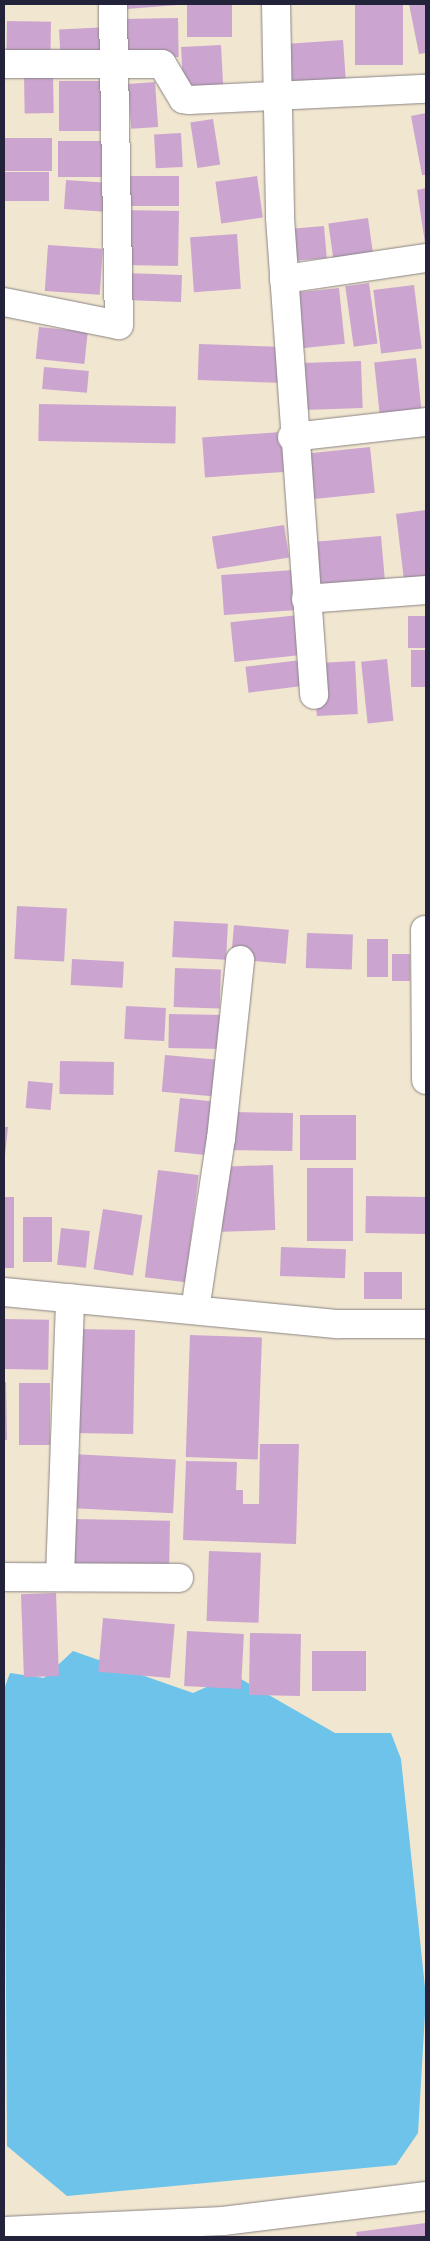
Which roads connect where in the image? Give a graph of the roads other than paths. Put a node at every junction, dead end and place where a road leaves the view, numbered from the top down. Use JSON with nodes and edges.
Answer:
{"nodes":[{"id":1,"x":114,"y":4,"type":"edge"},
{"id":2,"x":276,"y":4,"type":"edge"},
{"id":3,"x":117,"y":62,"type":"junction"},
{"id":4,"x":4,"y":64,"type":"edge"},
{"id":5,"x":426,"y":89,"type":"edge"},
{"id":6,"x":278,"y":96,"type":"junction"},
{"id":7,"x":426,"y":258,"type":"edge"},
{"id":8,"x":284,"y":278,"type":"junction"},
{"id":9,"x":4,"y":302,"type":"edge"},
{"id":10,"x":426,"y":422,"type":"edge"},
{"id":11,"x":292,"y":437,"type":"junction"},
{"id":12,"x":426,"y":590,"type":"edge"},
{"id":13,"x":306,"y":599,"type":"junction"},
{"id":14,"x":314,"y":695,"type":"dead end"},
{"id":15,"x":425,"y":930,"type":"dead end"},
{"id":16,"x":240,"y":960,"type":"dead end"},
{"id":17,"x":426,"y":1080,"type":"edge"},
{"id":18,"x":4,"y":1292,"type":"edge"},
{"id":19,"x":70,"y":1298,"type":"junction"},
{"id":20,"x":195,"y":1310,"type":"junction"},
{"id":21,"x":426,"y":1324,"type":"edge"},
{"id":22,"x":60,"y":1576,"type":"junction"},
{"id":23,"x":4,"y":1577,"type":"edge"},
{"id":24,"x":179,"y":1578,"type":"dead end"},
{"id":25,"x":426,"y":2196,"type":"edge"},
{"id":26,"x":224,"y":2229,"type":"edge"},
{"id":27,"x":4,"y":2231,"type":"edge"}],
"edges":[{"from":1,"to":3,"type":"street"},
{"from":2,"to":6,"type":"street"},
{"from":3,"to":4,"type":"street"},
{"from":3,"to":6,"type":"street"},
{"from":3,"to":9,"type":"street"},
{"from":5,"to":6,"type":"street"},
{"from":6,"to":8,"type":"street"},
{"from":7,"to":8,"type":"street"},
{"from":8,"to":11,"type":"street"},
{"from":10,"to":11,"type":"street"},
{"from":11,"to":13,"type":"street"},
{"from":12,"to":13,"type":"street"},
{"from":13,"to":14,"type":"street"},
{"from":15,"to":17,"type":"street"},
{"from":16,"to":20,"type":"street"},
{"from":18,"to":19,"type":"street"},
{"from":19,"to":20,"type":"street"},
{"from":19,"to":22,"type":"street"},
{"from":20,"to":21,"type":"street"},
{"from":22,"to":23,"type":"street"},
{"from":22,"to":24,"type":"street"},
{"from":25,"to":26,"type":"street"},
{"from":26,"to":27,"type":"street"}]}
